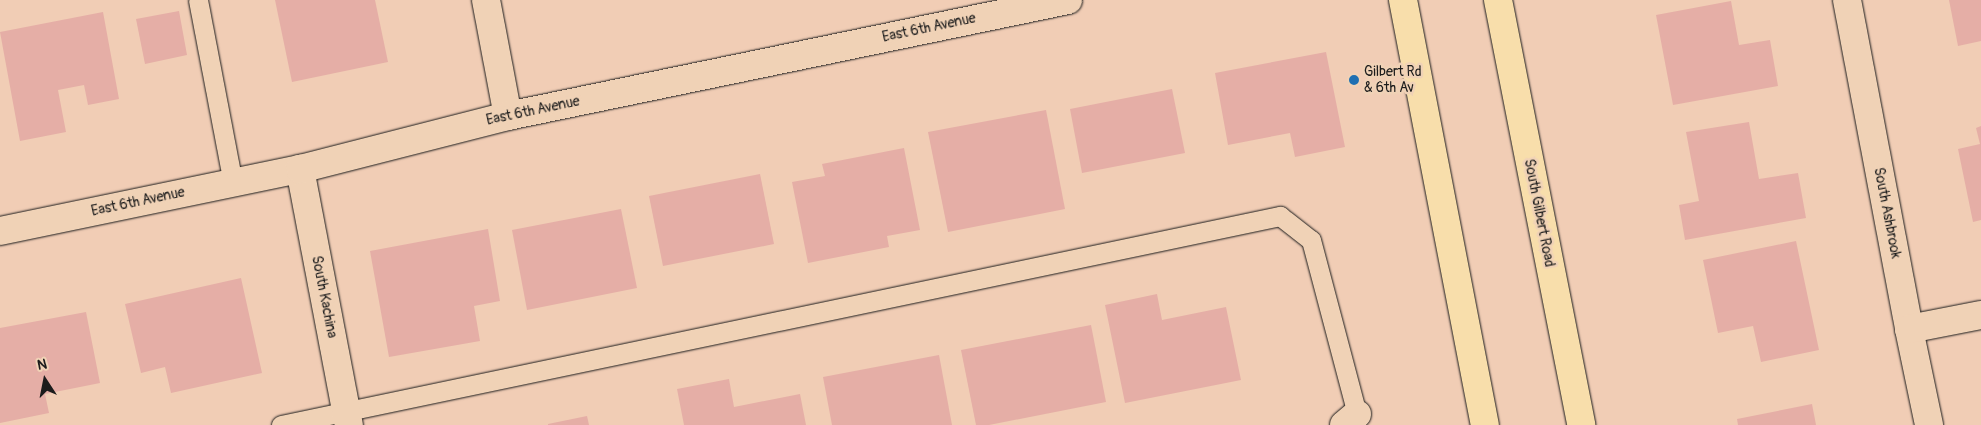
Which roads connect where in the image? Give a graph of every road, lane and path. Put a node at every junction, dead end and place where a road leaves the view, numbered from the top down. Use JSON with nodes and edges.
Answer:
{"nodes":[{"id":1,"x":198,"y":0,"type":"edge"},
{"id":2,"x":486,"y":0,"type":"edge"},
{"id":3,"x":1068,"y":0,"type":"edge"},
{"id":4,"x":1403,"y":0,"type":"edge"},
{"id":5,"x":1498,"y":0,"type":"edge"},
{"id":6,"x":1847,"y":0,"type":"edge"},
{"id":7,"x":508,"y":116,"type":"junction"},
{"id":8,"x":300,"y":169,"type":"junction"},
{"id":9,"x":233,"y":183,"type":"junction"},
{"id":10,"x":0,"y":231,"type":"edge"},
{"id":11,"x":1981,"y":315,"type":"edge"},
{"id":12,"x":1908,"y":330,"type":"junction"},
{"id":13,"x":348,"y":417,"type":"edge"},
{"id":14,"x":1350,"y":420,"type":"edge"},
{"id":15,"x":281,"y":425,"type":"edge"},
{"id":16,"x":1485,"y":425,"type":"edge"},
{"id":17,"x":1581,"y":425,"type":"edge"},
{"id":18,"x":1929,"y":425,"type":"edge"}],
"edges":[{"from":1,"to":9,"type":"lane"},
{"from":2,"to":7,"type":"street"},
{"from":3,"to":7,"type":"street","name":"East 6th Avenue"},
{"from":4,"to":16,"type":"main road"},
{"from":5,"to":17,"type":"main road","name":"South Gilbert Road"},
{"from":6,"to":12,"type":"street","name":"South Ashbrook"},
{"from":7,"to":8,"type":"street","name":"East 6th Avenue"},
{"from":8,"to":9,"type":"street","name":"East 6th Avenue"},
{"from":8,"to":13,"type":"street","name":"South Kachina"},
{"from":9,"to":10,"type":"street","name":"East 6th Avenue"},
{"from":11,"to":12,"type":"street"},
{"from":12,"to":18,"type":"street","name":"South Ashbrook"},
{"from":13,"to":14,"type":"lane"},
{"from":13,"to":15,"type":"lane"}]}
